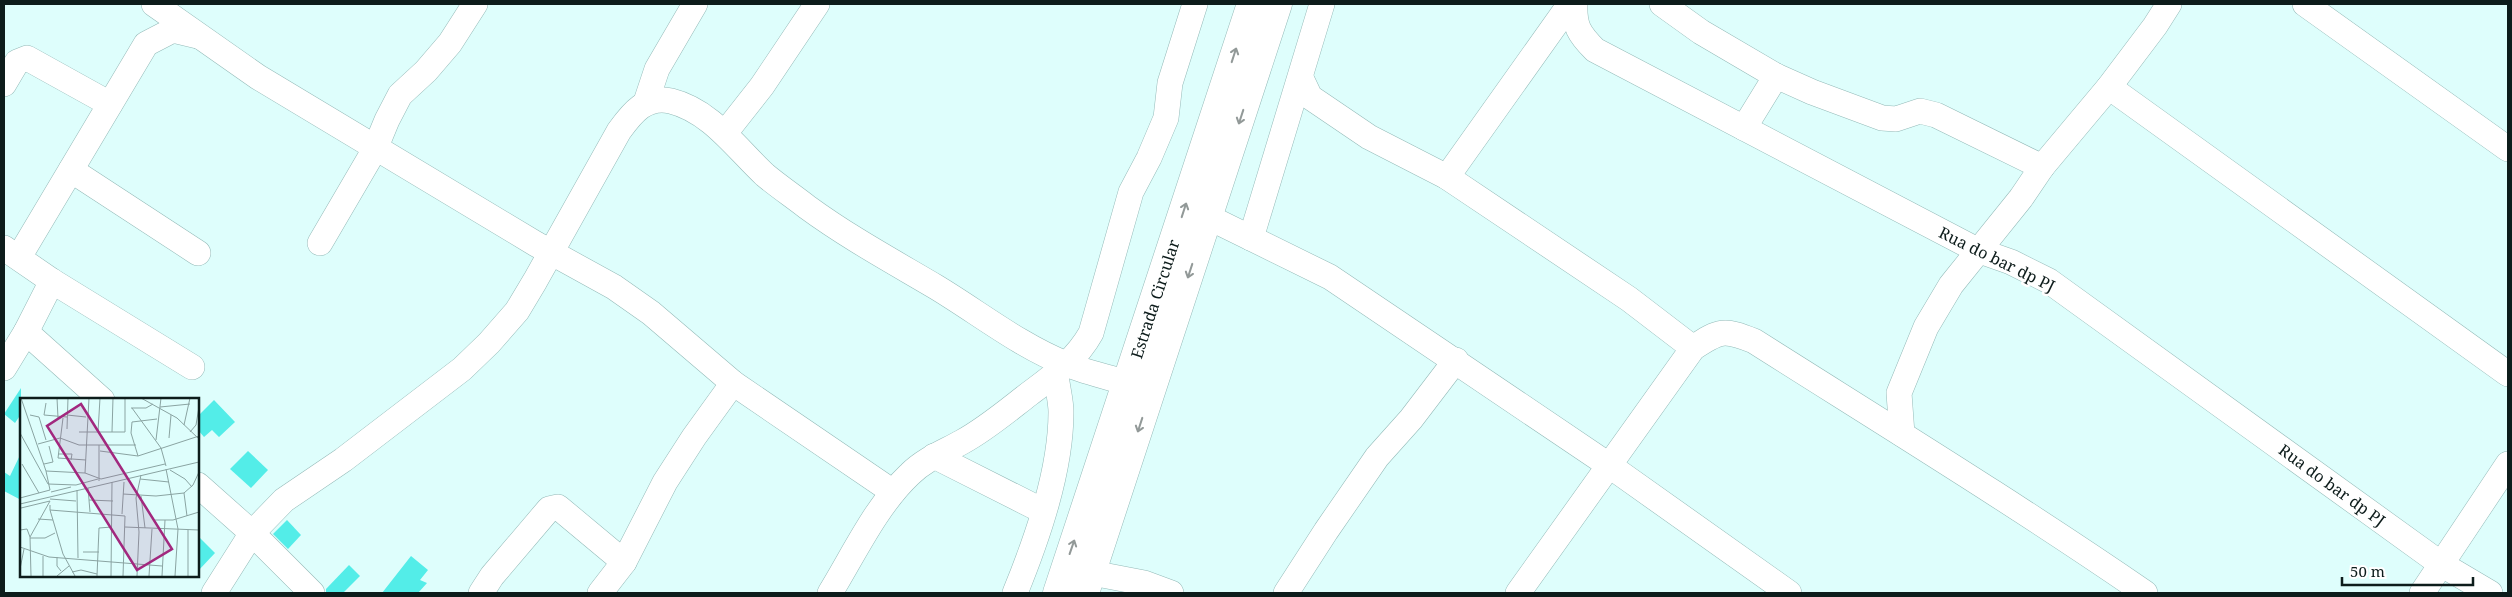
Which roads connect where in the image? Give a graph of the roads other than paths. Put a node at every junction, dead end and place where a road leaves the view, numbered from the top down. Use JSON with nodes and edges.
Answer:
{"nodes":[{"id":1,"x":154,"y":4,"type":"edge"},
{"id":2,"x":476,"y":4,"type":"edge"},
{"id":3,"x":695,"y":4,"type":"edge"},
{"id":4,"x":817,"y":4,"type":"edge"},
{"id":5,"x":1194,"y":4,"type":"edge"},
{"id":6,"x":1251,"y":4,"type":"edge"},
{"id":7,"x":1278,"y":4,"type":"edge"},
{"id":8,"x":1322,"y":4,"type":"edge"},
{"id":9,"x":1570,"y":4,"type":"edge"},
{"id":10,"x":1575,"y":4,"type":"edge"},
{"id":11,"x":1662,"y":4,"type":"edge"},
{"id":12,"x":2169,"y":4,"type":"edge"},
{"id":13,"x":2305,"y":4,"type":"edge"},
{"id":14,"x":198,"y":36,"type":"junction"},
{"id":15,"x":1776,"y":76,"type":"junction"},
{"id":16,"x":4,"y":84,"type":"edge"},
{"id":17,"x":2109,"y":87,"type":"junction"},
{"id":18,"x":1300,"y":94,"type":"junction"},
{"id":19,"x":646,"y":102,"type":"junction"},
{"id":20,"x":110,"y":104,"type":"junction"},
{"id":21,"x":1744,"y":128,"type":"junction"},
{"id":22,"x":725,"y":133,"type":"junction"},
{"id":23,"x":376,"y":149,"type":"junction"},
{"id":24,"x":2508,"y":149,"type":"edge"},
{"id":25,"x":2042,"y":167,"type":"junction"},
{"id":26,"x":71,"y":170,"type":"junction"},
{"id":27,"x":1447,"y":177,"type":"junction"},
{"id":28,"x":1208,"y":217,"type":"junction"},
{"id":29,"x":1251,"y":238,"type":"junction"},
{"id":30,"x":320,"y":243,"type":"dead end"},
{"id":31,"x":1977,"y":250,"type":"junction"},
{"id":32,"x":551,"y":252,"type":"junction"},
{"id":33,"x":11,"y":253,"type":"edge"},
{"id":34,"x":198,"y":253,"type":"dead end"},
{"id":35,"x":52,"y":281,"type":"junction"},
{"id":36,"x":26,"y":332,"type":"junction"},
{"id":37,"x":1693,"y":348,"type":"junction"},
{"id":38,"x":1456,"y":360,"type":"junction"},
{"id":39,"x":192,"y":367,"type":"dead end"},
{"id":40,"x":4,"y":368,"type":"edge"},
{"id":41,"x":1061,"y":370,"type":"junction"},
{"id":42,"x":2508,"y":374,"type":"edge"},
{"id":43,"x":733,"y":383,"type":"junction"},
{"id":44,"x":1128,"y":383,"type":"junction"},
{"id":45,"x":1899,"y":393,"type":"junction"},
{"id":46,"x":100,"y":398,"type":"edge"},
{"id":47,"x":1870,"y":415,"type":"junction"},
{"id":48,"x":1902,"y":434,"type":"junction"},
{"id":49,"x":934,"y":456,"type":"junction"},
{"id":50,"x":2508,"y":464,"type":"edge"},
{"id":51,"x":1610,"y":466,"type":"junction"},
{"id":52,"x":199,"y":486,"type":"edge"},
{"id":53,"x":893,"y":492,"type":"junction"},
{"id":54,"x":1043,"y":512,"type":"junction"},
{"id":55,"x":252,"y":533,"type":"junction"},
{"id":56,"x":624,"y":562,"type":"junction"},
{"id":57,"x":2441,"y":564,"type":"junction"},
{"id":58,"x":1088,"y":583,"type":"edge"},
{"id":59,"x":1761,"y":585,"type":"edge"},
{"id":60,"x":1142,"y":588,"type":"edge"},
{"id":61,"x":214,"y":593,"type":"edge"},
{"id":62,"x":312,"y":593,"type":"edge"},
{"id":63,"x":481,"y":593,"type":"edge"},
{"id":64,"x":600,"y":593,"type":"edge"},
{"id":65,"x":830,"y":593,"type":"edge"},
{"id":66,"x":1015,"y":593,"type":"edge"},
{"id":67,"x":1056,"y":593,"type":"edge"},
{"id":68,"x":1171,"y":593,"type":"edge"},
{"id":69,"x":1286,"y":593,"type":"edge"},
{"id":70,"x":1518,"y":593,"type":"edge"},
{"id":71,"x":1789,"y":593,"type":"edge"},
{"id":72,"x":2145,"y":593,"type":"edge"},
{"id":73,"x":2422,"y":593,"type":"edge"},
{"id":74,"x":2490,"y":593,"type":"edge"}],
"edges":[{"from":1,"to":14,"type":"street"},
{"from":2,"to":23,"type":"street"},
{"from":3,"to":19,"type":"street"},
{"from":4,"to":22,"type":"street"},
{"from":5,"to":41,"type":"street"},
{"from":44,"to":6,"type":"main road","name":"Estrada Circular","one_way":true},
{"from":7,"to":28,"type":"main road","name":"Estrada Circular","one_way":true},
{"from":8,"to":18,"type":"street"},
{"from":9,"to":27,"type":"street"},
{"from":10,"to":21,"type":"street","name":"Rua do bar dp PJ"},
{"from":11,"to":15,"type":"street"},
{"from":12,"to":17,"type":"street"},
{"from":13,"to":24,"type":"street"},
{"from":14,"to":20,"type":"street"},
{"from":14,"to":23,"type":"street"},
{"from":15,"to":21,"type":"street"},
{"from":15,"to":25,"type":"street"},
{"from":16,"to":20,"type":"street"},
{"from":17,"to":25,"type":"street"},
{"from":17,"to":42,"type":"street"},
{"from":18,"to":27,"type":"street"},
{"from":18,"to":29,"type":"street"},
{"from":19,"to":22,"type":"street"},
{"from":19,"to":32,"type":"street"},
{"from":20,"to":26,"type":"street"},
{"from":21,"to":31,"type":"street","name":"Rua do bar dp PJ"},
{"from":22,"to":41,"type":"street"},
{"from":23,"to":30,"type":"street"},
{"from":23,"to":32,"type":"street"},
{"from":25,"to":31,"type":"street"},
{"from":26,"to":33,"type":"street"},
{"from":26,"to":34,"type":"street"},
{"from":27,"to":37,"type":"street"},
{"from":28,"to":29,"type":"street"},
{"from":28,"to":58,"type":"main road","name":"Estrada Circular","one_way":true},
{"from":29,"to":38,"type":"street"},
{"from":31,"to":45,"type":"street"},
{"from":31,"to":57,"type":"street","name":"Rua do bar dp PJ"},
{"from":32,"to":43,"type":"street"},
{"from":32,"to":55,"type":"street"},
{"from":33,"to":35,"type":"street"},
{"from":35,"to":36,"type":"street"},
{"from":35,"to":39,"type":"street"},
{"from":36,"to":40,"type":"street"},
{"from":36,"to":46,"type":"street"},
{"from":37,"to":47,"type":"street"},
{"from":37,"to":51,"type":"street"},
{"from":38,"to":51,"type":"street"},
{"from":38,"to":69,"type":"street"},
{"from":41,"to":44,"type":"street"},
{"from":41,"to":49,"type":"street"},
{"from":41,"to":54,"type":"street"},
{"from":43,"to":53,"type":"street"},
{"from":43,"to":56,"type":"street"},
{"from":67,"to":44,"type":"main road","name":"Estrada Circular","one_way":true},
{"from":45,"to":47,"type":"street"},
{"from":45,"to":48,"type":"street"},
{"from":47,"to":48,"type":"street"},
{"from":48,"to":72,"type":"street"},
{"from":49,"to":53,"type":"street"},
{"from":49,"to":54,"type":"street"},
{"from":50,"to":57,"type":"street"},
{"from":51,"to":59,"type":"street"},
{"from":51,"to":70,"type":"street"},
{"from":52,"to":55,"type":"street"},
{"from":53,"to":65,"type":"street"},
{"from":54,"to":66,"type":"street"},
{"from":55,"to":61,"type":"street"},
{"from":55,"to":62,"type":"street"},
{"from":56,"to":63,"type":"street"},
{"from":56,"to":64,"type":"street"},
{"from":57,"to":73,"type":"street"},
{"from":57,"to":74,"type":"street","name":"Rua do bar dp PJ"},
{"from":58,"to":60,"type":"street"},
{"from":59,"to":71,"type":"street"},
{"from":60,"to":68,"type":"street"}]}
